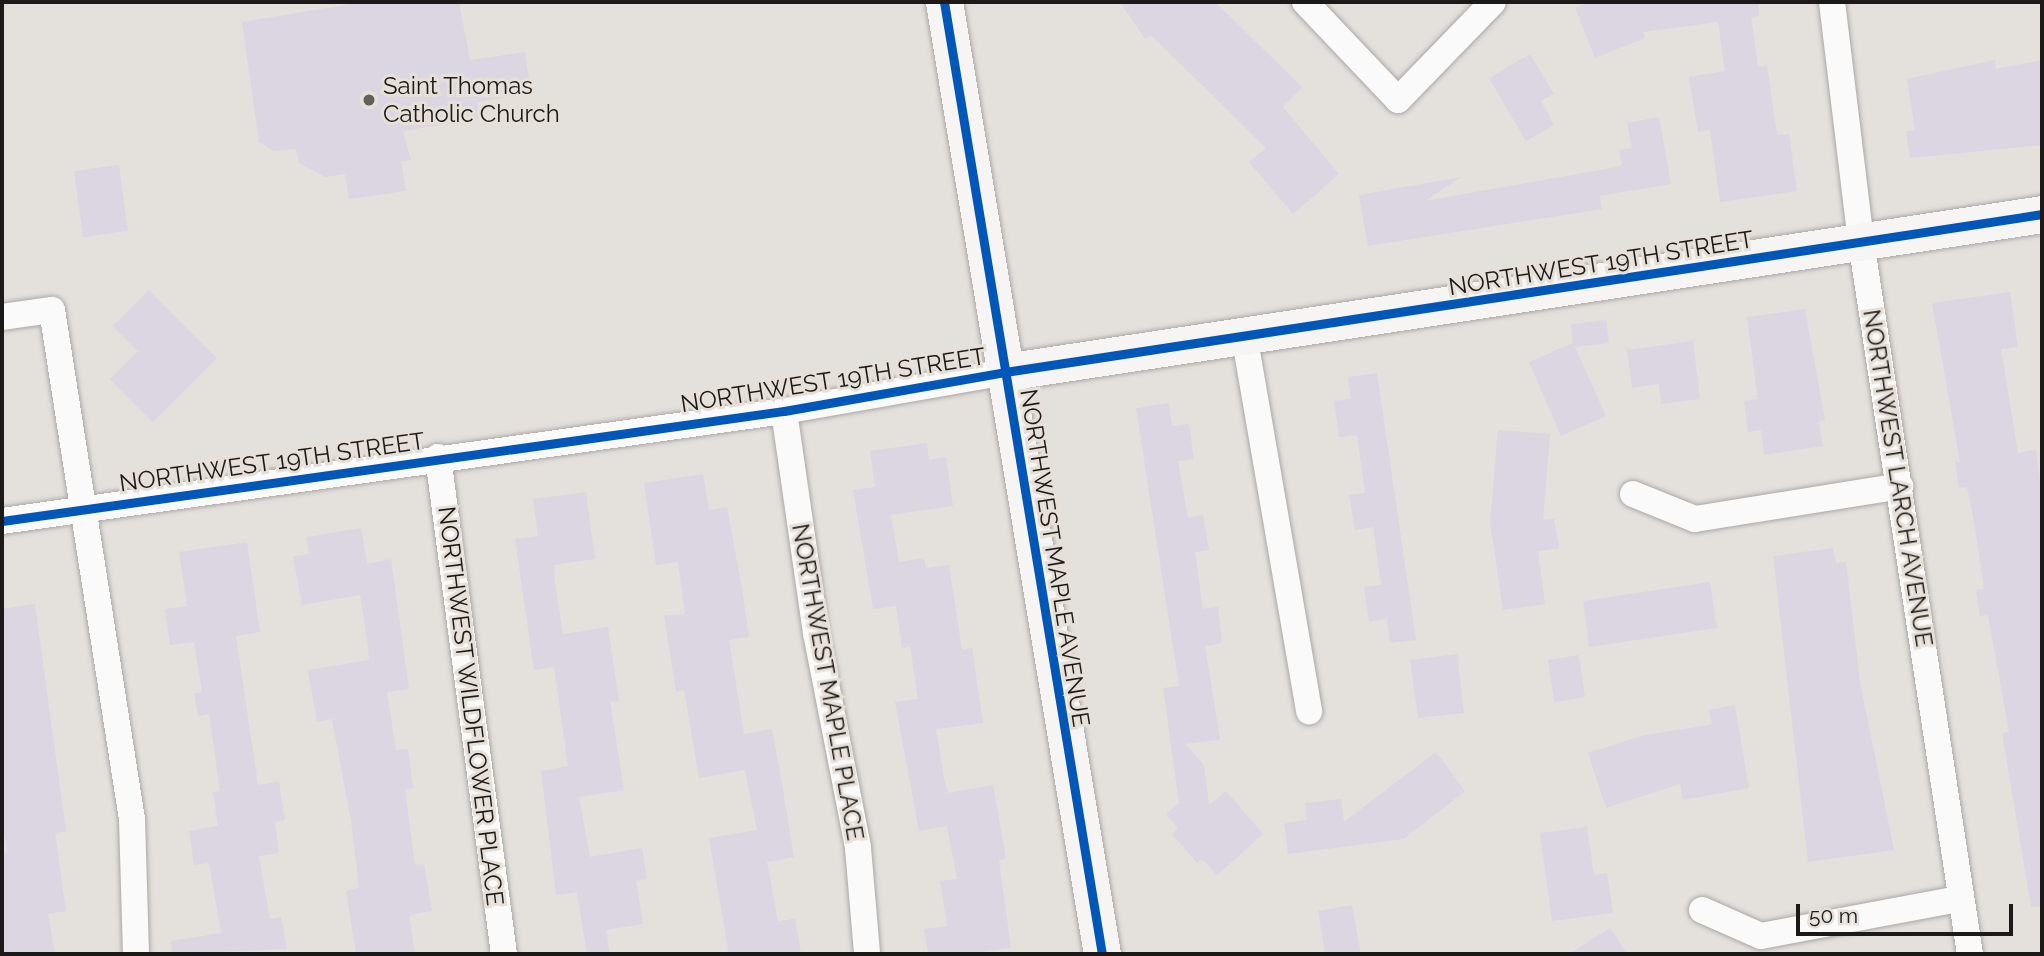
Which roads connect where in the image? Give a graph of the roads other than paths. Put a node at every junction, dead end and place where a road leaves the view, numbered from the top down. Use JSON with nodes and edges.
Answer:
{"nodes":[{"id":1,"x":944,"y":2,"type":"edge"},
{"id":2,"x":1305,"y":2,"type":"edge"},
{"id":3,"x":1493,"y":2,"type":"edge"},
{"id":4,"x":1832,"y":2,"type":"edge"},
{"id":5,"x":2042,"y":214,"type":"edge"},
{"id":6,"x":1861,"y":241,"type":"junction"},
{"id":7,"x":2,"y":317,"type":"edge"},
{"id":8,"x":1245,"y":340,"type":"junction"},
{"id":9,"x":1004,"y":372,"type":"junction"},
{"id":10,"x":784,"y":411,"type":"junction"},
{"id":11,"x":438,"y":457,"type":"junction"},
{"id":12,"x":1900,"y":486,"type":"junction"},
{"id":13,"x":1633,"y":494,"type":"dead end"},
{"id":14,"x":85,"y":509,"type":"junction"},
{"id":15,"x":2,"y":521,"type":"edge"},
{"id":16,"x":1309,"y":712,"type":"dead end"},
{"id":17,"x":1959,"y":900,"type":"junction"},
{"id":18,"x":1702,"y":910,"type":"dead end"},
{"id":19,"x":136,"y":954,"type":"edge"},
{"id":20,"x":504,"y":954,"type":"edge"},
{"id":21,"x":867,"y":954,"type":"edge"},
{"id":22,"x":1102,"y":954,"type":"edge"},
{"id":23,"x":1970,"y":954,"type":"edge"}],
"edges":[{"from":1,"to":9,"type":"main road","name":"NORTHWEST MAPLE AVENUE"},
{"from":2,"to":3,"type":"street"},
{"from":4,"to":6,"type":"street","name":"NORTHWEST LARCH AVENUE"},
{"from":5,"to":6,"type":"main road","name":"NORTHWEST 19TH STREET"},
{"from":6,"to":8,"type":"main road","name":"NORTHWEST 19TH STREET"},
{"from":6,"to":12,"type":"street","name":"NORTHWEST LARCH AVENUE"},
{"from":7,"to":14,"type":"street"},
{"from":8,"to":9,"type":"main road","name":"NORTHWEST 19TH STREET"},
{"from":8,"to":16,"type":"street"},
{"from":9,"to":10,"type":"street","name":"NORTHWEST 19TH STREET"},
{"from":9,"to":22,"type":"main road","name":"NORTHWEST MAPLE AVENUE"},
{"from":10,"to":11,"type":"street","name":"NORTHWEST 19TH STREET"},
{"from":10,"to":21,"type":"street","name":"NORTHWEST MAPLE PLACE"},
{"from":11,"to":14,"type":"street","name":"NORTHWEST 19TH STREET"},
{"from":11,"to":20,"type":"street","name":"NORTHWEST WILDFLOWER PLACE"},
{"from":12,"to":13,"type":"street"},
{"from":12,"to":17,"type":"street","name":"NORTHWEST LARCH AVENUE"},
{"from":14,"to":15,"type":"street","name":"NORTHWEST 19TH STREET"},
{"from":14,"to":19,"type":"street"},
{"from":17,"to":18,"type":"street"},
{"from":17,"to":23,"type":"street","name":"NORTHWEST LARCH AVENUE"}]}
